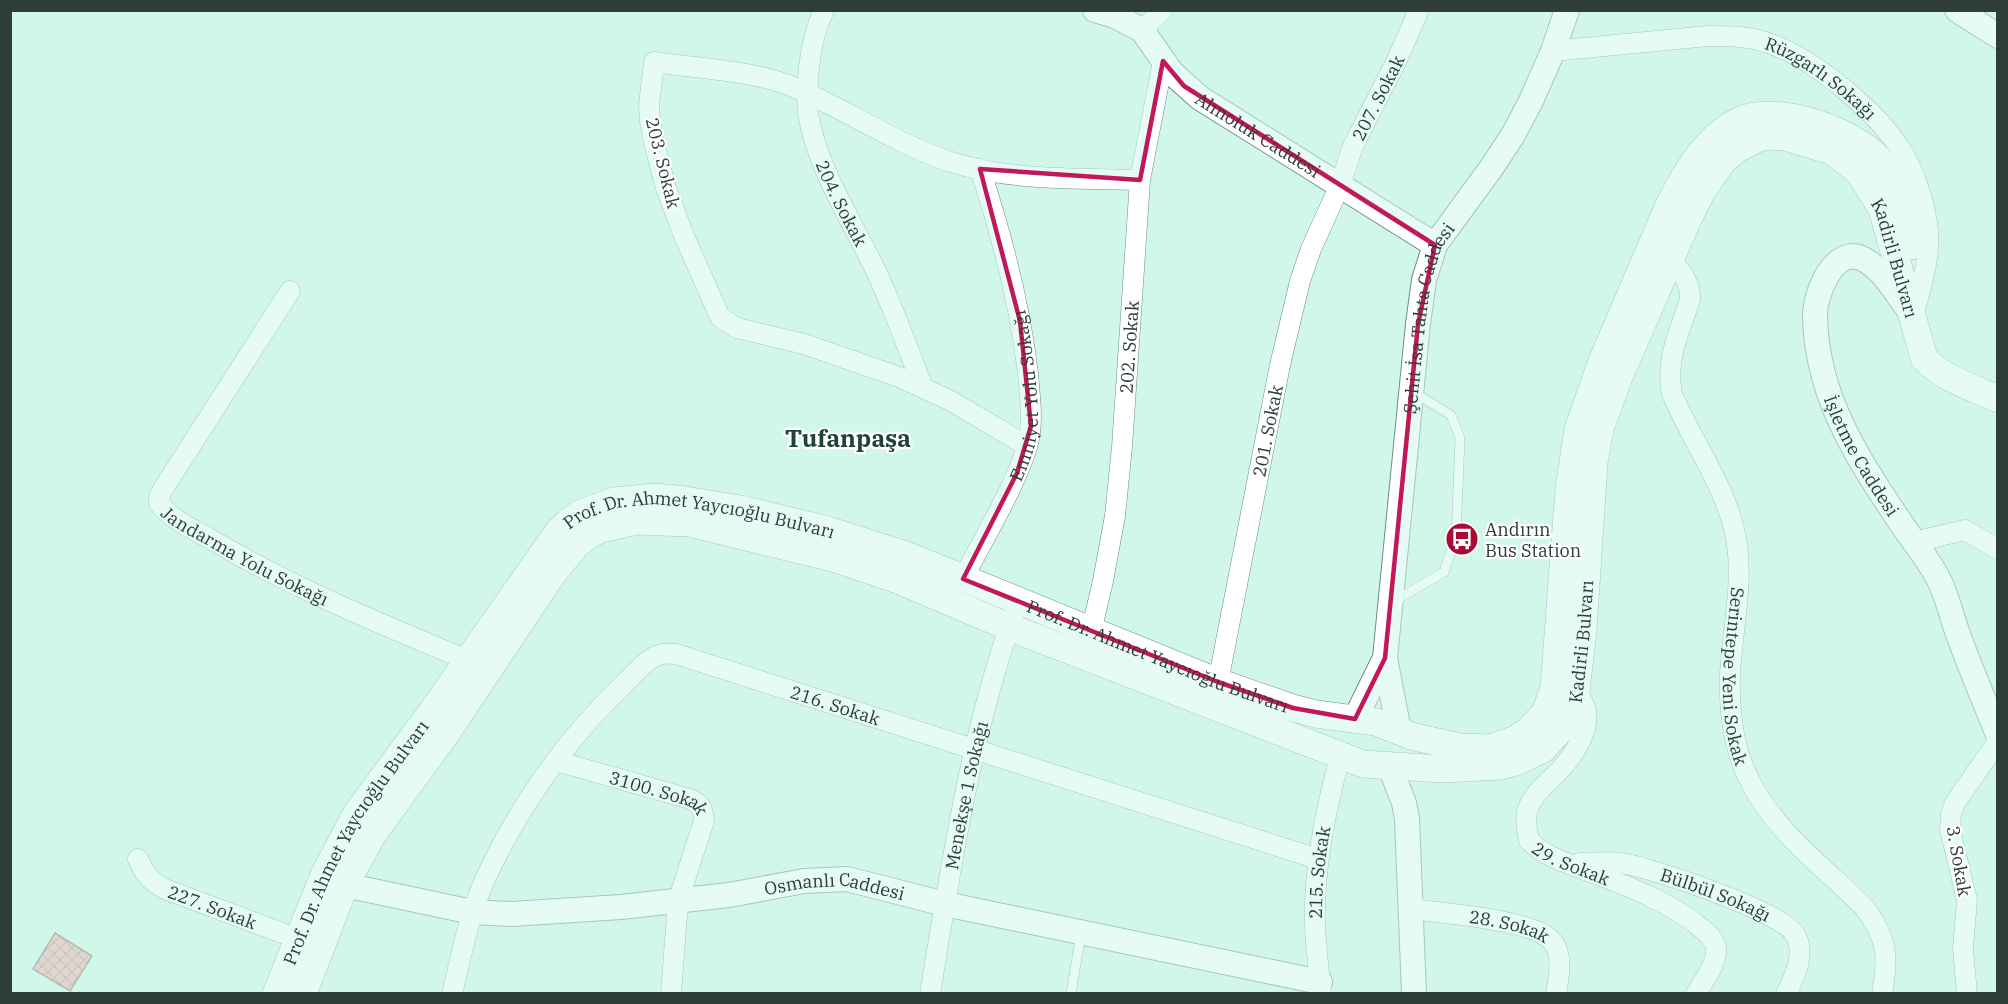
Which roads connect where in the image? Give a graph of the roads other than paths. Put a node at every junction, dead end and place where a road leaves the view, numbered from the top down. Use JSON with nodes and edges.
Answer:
{"nodes":[{"id":1,"x":824,"y":10,"type":"edge"},
{"id":2,"x":1095,"y":10,"type":"edge"},
{"id":3,"x":1163,"y":10,"type":"edge"},
{"id":4,"x":1419,"y":10,"type":"edge"},
{"id":5,"x":1567,"y":10,"type":"edge"},
{"id":6,"x":1957,"y":10,"type":"edge"},
{"id":7,"x":1142,"y":30,"type":"junction"},
{"id":8,"x":1998,"y":36,"type":"edge"},
{"id":9,"x":1553,"y":51,"type":"junction"},
{"id":10,"x":1163,"y":61,"type":"junction"},
{"id":11,"x":807,"y":93,"type":"junction"},
{"id":12,"x":980,"y":169,"type":"junction"},
{"id":13,"x":1140,"y":180,"type":"junction"},
{"id":14,"x":1340,"y":185,"type":"junction"},
{"id":15,"x":1436,"y":244,"type":"junction"},
{"id":16,"x":1670,"y":258,"type":"junction"},
{"id":17,"x":290,"y":291,"type":"dead end"},
{"id":18,"x":1913,"y":316,"type":"junction"},
{"id":19,"x":923,"y":388,"type":"junction"},
{"id":20,"x":1411,"y":391,"type":"junction"},
{"id":21,"x":1998,"y":399,"type":"edge"},
{"id":22,"x":1027,"y":447,"type":"junction"},
{"id":23,"x":1914,"y":542,"type":"junction"},
{"id":24,"x":1998,"y":549,"type":"edge"},
{"id":25,"x":963,"y":579,"type":"junction"},
{"id":26,"x":1018,"y":601,"type":"junction"},
{"id":27,"x":1391,"y":604,"type":"junction"},
{"id":28,"x":1009,"y":627,"type":"junction"},
{"id":29,"x":1091,"y":632,"type":"junction"},
{"id":30,"x":1385,"y":658,"type":"junction"},
{"id":31,"x":467,"y":660,"type":"junction"},
{"id":32,"x":1218,"y":682,"type":"junction"},
{"id":33,"x":1576,"y":689,"type":"junction"},
{"id":34,"x":1355,"y":719,"type":"junction"},
{"id":35,"x":1399,"y":731,"type":"junction"},
{"id":36,"x":1998,"y":735,"type":"edge"},
{"id":37,"x":1998,"y":741,"type":"edge"},
{"id":38,"x":975,"y":749,"type":"junction"},
{"id":39,"x":1341,"y":754,"type":"junction"},
{"id":40,"x":556,"y":761,"type":"junction"},
{"id":41,"x":1390,"y":767,"type":"junction"},
{"id":42,"x":138,"y":859,"type":"dead end"},
{"id":43,"x":1318,"y":859,"type":"junction"},
{"id":44,"x":1571,"y":864,"type":"junction"},
{"id":45,"x":345,"y":885,"type":"junction"},
{"id":46,"x":678,"y":901,"type":"junction"},
{"id":47,"x":945,"y":904,"type":"junction"},
{"id":48,"x":1411,"y":909,"type":"junction"},
{"id":49,"x":472,"y":912,"type":"junction"},
{"id":50,"x":1081,"y":933,"type":"junction"},
{"id":51,"x":298,"y":939,"type":"junction"},
{"id":52,"x":1320,"y":988,"type":"edge"},
{"id":53,"x":276,"y":993,"type":"edge"},
{"id":54,"x":303,"y":993,"type":"edge"},
{"id":55,"x":452,"y":993,"type":"edge"},
{"id":56,"x":671,"y":993,"type":"edge"},
{"id":57,"x":930,"y":993,"type":"edge"},
{"id":58,"x":1071,"y":993,"type":"edge"},
{"id":59,"x":1414,"y":993,"type":"edge"},
{"id":60,"x":1556,"y":993,"type":"edge"},
{"id":61,"x":1696,"y":993,"type":"edge"},
{"id":62,"x":1786,"y":993,"type":"edge"},
{"id":63,"x":1882,"y":993,"type":"edge"},
{"id":64,"x":1967,"y":993,"type":"edge"}],
"edges":[{"from":1,"to":11,"type":"street","name":"204. Sokak"},
{"from":2,"to":7,"type":"street","name":"Alınoluk Caddesi"},
{"from":3,"to":7,"type":"street"},
{"from":4,"to":14,"type":"street","name":"207. Sokak"},
{"from":5,"to":9,"type":"street","name":"Şehit İsa Tahta Caddesi"},
{"from":6,"to":8,"type":"street"},
{"from":7,"to":10,"type":"street","name":"Alınoluk Caddesi"},
{"from":9,"to":15,"type":"street","name":"Şehit İsa Tahta Caddesi"},
{"from":9,"to":18,"type":"street","name":"Rüzgarlı Sokağı"},
{"from":10,"to":13,"type":"street","name":"202. Sokak"},
{"from":10,"to":14,"type":"street","name":"Alınoluk Caddesi"},
{"from":11,"to":12,"type":"street","name":"203. Sokak"},
{"from":11,"to":19,"type":"street","name":"204. Sokak"},
{"from":11,"to":19,"type":"street","name":"203. Sokak"},
{"from":12,"to":13,"type":"street","name":"203. Sokak"},
{"from":12,"to":22,"type":"street","name":"Emniyet Yolu Sokağı"},
{"from":13,"to":29,"type":"street","name":"202. Sokak"},
{"from":14,"to":15,"type":"street","name":"Alınoluk Caddesi"},
{"from":14,"to":32,"type":"street","name":"201. Sokak"},
{"from":15,"to":20,"type":"street","name":"Şehit İsa Tahta Caddesi"},
{"from":16,"to":18,"type":"main road","name":"Kadirli Bulvarı"},
{"from":16,"to":33,"type":"main road","name":"Kadirli Bulvarı"},
{"from":16,"to":63,"type":"street","name":"Serintepe Yeni Sokak"},
{"from":17,"to":31,"type":"street","name":"Jandarma Yolu Sokağı"},
{"from":18,"to":21,"type":"main road"},
{"from":18,"to":23,"type":"street","name":"İşletme Caddesi"},
{"from":18,"to":35,"type":"main road","name":"Kadirli Bulvarı"},
{"from":19,"to":22,"type":"street","name":"203. Sokak"},
{"from":20,"to":27,"type":"street","name":"Şehit İsa Tahta Caddesi"},
{"from":20,"to":27,"type":"lane"},
{"from":22,"to":25,"type":"street","name":"Emniyet Yolu Sokağı"},
{"from":23,"to":24,"type":"street"},
{"from":23,"to":36,"type":"street","name":"İşletme Caddesi"},
{"from":25,"to":26,"type":"main road","name":"Prof. Dr. Ahmet Yaycıoğlu Bulvarı"},
{"from":25,"to":31,"type":"main road","name":"Prof. Dr. Ahmet Yaycıoğlu Bulvarı"},
{"from":26,"to":28,"type":"street","name":"Menekşe 1 Sokağı"},
{"from":26,"to":29,"type":"main road","name":"Prof. Dr. Ahmet Yaycıoğlu Bulvarı"},
{"from":27,"to":30,"type":"street","name":"Şehit İsa Tahta Caddesi"},
{"from":28,"to":38,"type":"street","name":"Menekşe 1 Sokağı"},
{"from":28,"to":39,"type":"main road","name":"Prof. Dr. Ahmet Yaycıoğlu Bulvarı"},
{"from":28,"to":45,"type":"main road","name":"Prof. Dr. Ahmet Yaycıoğlu Bulvarı"},
{"from":29,"to":32,"type":"main road","name":"Prof. Dr. Ahmet Yaycıoğlu Bulvarı"},
{"from":30,"to":34,"type":"street","name":"Şehit İsa Tahta Caddesi"},
{"from":30,"to":35,"type":"street","name":"Şehit İsa Tahta Caddesi"},
{"from":31,"to":51,"type":"main road","name":"Prof. Dr. Ahmet Yaycıoğlu Bulvarı"},
{"from":32,"to":34,"type":"main road","name":"Prof. Dr. Ahmet Yaycıoğlu Bulvarı"},
{"from":33,"to":41,"type":"main road","name":"Kadirli Bulvarı"},
{"from":33,"to":44,"type":"street","name":"29. Sokak"},
{"from":34,"to":35,"type":"main road","name":"Kadirli Bulvarı"},
{"from":34,"to":39,"type":"main road"},
{"from":35,"to":41,"type":"main road"},
{"from":37,"to":64,"type":"street","name":"3. Sokak"},
{"from":38,"to":40,"type":"street","name":"216. Sokak"},
{"from":38,"to":43,"type":"street","name":"216. Sokak"},
{"from":38,"to":47,"type":"street","name":"Menekşe 1 Sokağı"},
{"from":39,"to":41,"type":"main road","name":"Kadirli Bulvarı"},
{"from":39,"to":43,"type":"street","name":"215. Sokak"},
{"from":40,"to":46,"type":"street","name":"3100. Sokak"},
{"from":40,"to":49,"type":"street","name":"216. Sokak"},
{"from":41,"to":48,"type":"street"},
{"from":42,"to":51,"type":"street","name":"227. Sokak"},
{"from":43,"to":52,"type":"street","name":"215. Sokak"},
{"from":44,"to":61,"type":"street","name":"29. Sokak"},
{"from":44,"to":62,"type":"street","name":"Bülbül Sokağı"},
{"from":45,"to":49,"type":"street","name":"Osmanlı Caddesi"},
{"from":45,"to":54,"type":"main road","name":"Prof. Dr. Ahmet Yaycıoğlu Bulvarı"},
{"from":46,"to":47,"type":"street","name":"Osmanlı Caddesi"},
{"from":46,"to":49,"type":"street","name":"Osmanlı Caddesi"},
{"from":46,"to":56,"type":"street"},
{"from":47,"to":50,"type":"street","name":"Osmanlı Caddesi"},
{"from":47,"to":57,"type":"street","name":"Menekşe 1 Sokağı"},
{"from":48,"to":59,"type":"street"},
{"from":48,"to":60,"type":"street","name":"28. Sokak"},
{"from":49,"to":55,"type":"street","name":"216. Sokak"},
{"from":50,"to":52,"type":"street","name":"Osmanlı Caddesi"},
{"from":50,"to":58,"type":"lane"},
{"from":51,"to":53,"type":"main road","name":"Prof. Dr. Ahmet Yaycıoğlu Bulvarı"}]}
